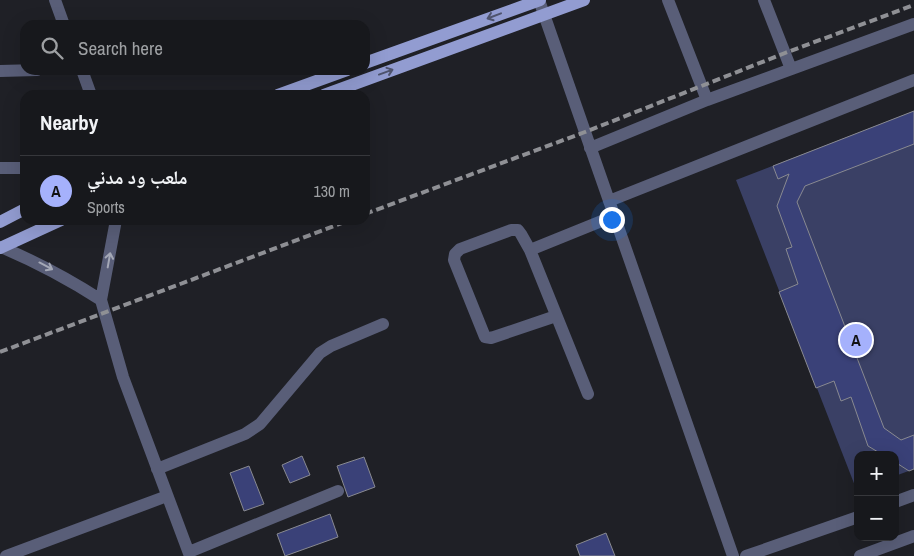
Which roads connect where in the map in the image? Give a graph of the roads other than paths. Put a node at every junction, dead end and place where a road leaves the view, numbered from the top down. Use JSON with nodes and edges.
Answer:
{"nodes":[{"id":1,"x":55,"y":0,"type":"edge"},
{"id":2,"x":539,"y":0,"type":"edge"},
{"id":3,"x":584,"y":0,"type":"edge"},
{"id":4,"x":668,"y":0,"type":"edge"},
{"id":5,"x":764,"y":0,"type":"edge"},
{"id":6,"x":543,"y":15,"type":"junction"},
{"id":7,"x":62,"y":20,"type":"edge"},
{"id":8,"x":914,"y":24,"type":"edge"},
{"id":9,"x":370,"y":62,"type":"edge"},
{"id":10,"x":790,"y":69,"type":"junction"},
{"id":11,"x":20,"y":70,"type":"edge"},
{"id":12,"x":0,"y":71,"type":"edge"},
{"id":13,"x":84,"y":75,"type":"edge"},
{"id":14,"x":333,"y":75,"type":"edge"},
{"id":15,"x":914,"y":80,"type":"edge"},
{"id":16,"x":89,"y":90,"type":"edge"},
{"id":17,"x":292,"y":90,"type":"edge"},
{"id":18,"x":338,"y":90,"type":"edge"},
{"id":19,"x":707,"y":100,"type":"junction"},
{"id":20,"x":590,"y":148,"type":"junction"},
{"id":21,"x":0,"y":168,"type":"edge"},
{"id":22,"x":20,"y":168,"type":"edge"},
{"id":23,"x":609,"y":201,"type":"junction"},
{"id":24,"x":20,"y":212,"type":"edge"},
{"id":25,"x":614,"y":216,"type":"junction"},
{"id":26,"x":0,"y":222,"type":"edge"},
{"id":27,"x":50,"y":225,"type":"edge"},
{"id":28,"x":115,"y":225,"type":"edge"},
{"id":29,"x":0,"y":247,"type":"edge"},
{"id":30,"x":530,"y":250,"type":"junction"},
{"id":31,"x":101,"y":300,"type":"junction"},
{"id":32,"x":556,"y":316,"type":"junction"},
{"id":33,"x":382,"y":324,"type":"dead end"},
{"id":34,"x":588,"y":394,"type":"dead end"},
{"id":35,"x":157,"y":469,"type":"junction"},
{"id":36,"x":338,"y":491,"type":"dead end"},
{"id":37,"x":914,"y":495,"type":"edge"},
{"id":38,"x":167,"y":496,"type":"junction"},
{"id":39,"x":899,"y":501,"type":"edge"},
{"id":40,"x":854,"y":518,"type":"edge"},
{"id":41,"x":914,"y":536,"type":"edge"},
{"id":42,"x":190,"y":554,"type":"edge"},
{"id":43,"x":6,"y":556,"type":"edge"},
{"id":44,"x":733,"y":556,"type":"edge"},
{"id":45,"x":746,"y":556,"type":"edge"},
{"id":46,"x":860,"y":556,"type":"edge"}],
"edges":[{"from":1,"to":7,"type":"street"},
{"from":2,"to":6,"type":"street"},
{"from":2,"to":9,"type":"main road","one_way":true},
{"from":3,"to":6,"type":"main road"},
{"from":4,"to":19,"type":"street"},
{"from":5,"to":10,"type":"street"},
{"from":18,"to":6,"type":"main road","one_way":true},
{"from":6,"to":20,"type":"street"},
{"from":8,"to":10,"type":"street"},
{"from":10,"to":19,"type":"street"},
{"from":11,"to":12,"type":"street"},
{"from":13,"to":16,"type":"street"},
{"from":14,"to":17,"type":"main road"},
{"from":15,"to":23,"type":"street"},
{"from":19,"to":20,"type":"street"},
{"from":20,"to":23,"type":"street"},
{"from":21,"to":22,"type":"street"},
{"from":23,"to":25,"type":"street"},
{"from":24,"to":26,"type":"main road"},
{"from":25,"to":30,"type":"street"},
{"from":25,"to":44,"type":"street"},
{"from":27,"to":29,"type":"main road"},
{"from":31,"to":28,"type":"street","one_way":true},
{"from":29,"to":31,"type":"street","one_way":true},
{"from":30,"to":32,"type":"street"},
{"from":30,"to":32,"type":"street"},
{"from":31,"to":35,"type":"street"},
{"from":32,"to":34,"type":"street"},
{"from":33,"to":35,"type":"street"},
{"from":35,"to":38,"type":"street"},
{"from":36,"to":42,"type":"street"},
{"from":37,"to":39,"type":"street"},
{"from":38,"to":42,"type":"street"},
{"from":38,"to":43,"type":"street"},
{"from":40,"to":45,"type":"street"},
{"from":41,"to":46,"type":"street"}]}
